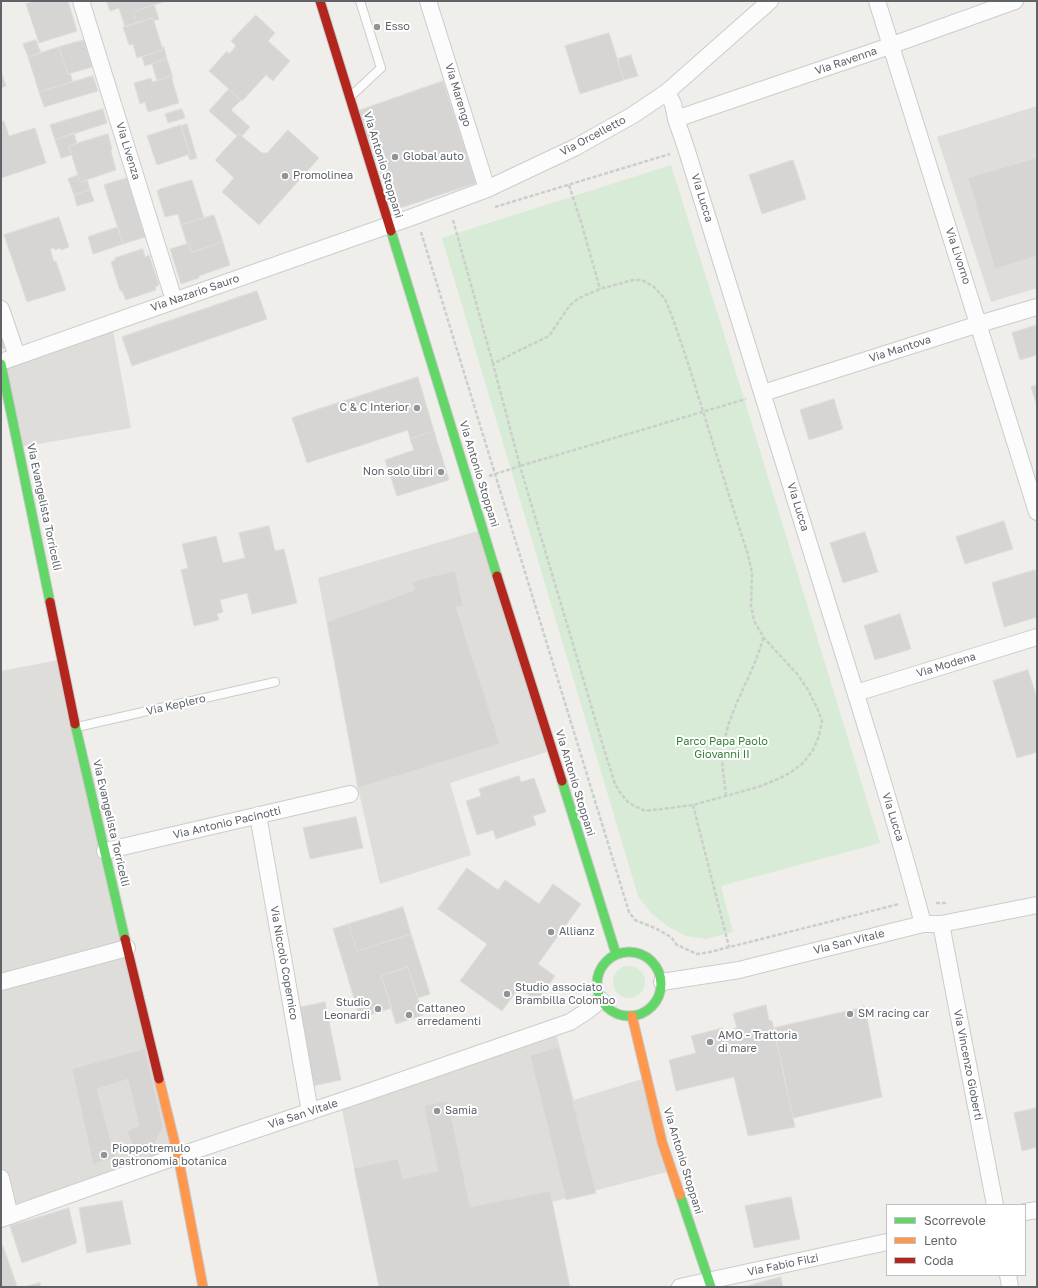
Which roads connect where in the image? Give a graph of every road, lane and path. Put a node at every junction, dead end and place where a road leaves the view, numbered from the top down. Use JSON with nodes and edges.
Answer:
{"nodes":[{"id":1,"x":82,"y":1,"type":"edge"},
{"id":2,"x":320,"y":1,"type":"edge"},
{"id":3,"x":360,"y":1,"type":"edge"},
{"id":4,"x":428,"y":1,"type":"edge"},
{"id":5,"x":770,"y":1,"type":"edge"},
{"id":6,"x":877,"y":1,"type":"edge"},
{"id":7,"x":1015,"y":1,"type":"edge"},
{"id":8,"x":891,"y":45,"type":"junction"},
{"id":9,"x":667,"y":92,"type":"junction"},
{"id":10,"x":349,"y":98,"type":"junction"},
{"id":11,"x":676,"y":119,"type":"junction"},
{"id":12,"x":686,"y":148,"type":"junction"},
{"id":13,"x":569,"y":185,"type":"junction"},
{"id":14,"x":487,"y":189,"type":"junction"},
{"id":15,"x":492,"y":208,"type":"dead end"},
{"id":16,"x":459,"y":218,"type":"dead end"},
{"id":17,"x":453,"y":220,"type":"junction"},
{"id":18,"x":446,"y":222,"type":"dead end"},
{"id":19,"x":388,"y":225,"type":"junction"},
{"id":20,"x":427,"y":229,"type":"dead end"},
{"id":21,"x":600,"y":289,"type":"junction"},
{"id":22,"x":174,"y":300,"type":"junction"},
{"id":23,"x":1037,"y":307,"type":"edge"},
{"id":24,"x":1,"y":309,"type":"edge"},
{"id":25,"x":979,"y":324,"type":"junction"},
{"id":26,"x":17,"y":356,"type":"junction"},
{"id":27,"x":1,"y":363,"type":"edge"},
{"id":28,"x":493,"y":364,"type":"junction"},
{"id":29,"x":763,"y":393,"type":"junction"},
{"id":30,"x":747,"y":399,"type":"dead end"},
{"id":31,"x":702,"y":412,"type":"junction"},
{"id":32,"x":520,"y":466,"type":"junction"},
{"id":33,"x":495,"y":474,"type":"junction"},
{"id":34,"x":469,"y":482,"type":"junction"},
{"id":35,"x":1037,"y":512,"type":"edge"},
{"id":36,"x":1037,"y":637,"type":"edge"},
{"id":37,"x":764,"y":638,"type":"junction"},
{"id":38,"x":275,"y":682,"type":"dead end"},
{"id":39,"x":856,"y":693,"type":"junction"},
{"id":40,"x":76,"y":728,"type":"junction"},
{"id":41,"x":350,"y":794,"type":"dead end"},
{"id":42,"x":726,"y":796,"type":"junction"},
{"id":43,"x":693,"y":805,"type":"junction"},
{"id":44,"x":258,"y":815,"type":"junction"},
{"id":45,"x":105,"y":852,"type":"junction"},
{"id":46,"x":918,"y":903,"type":"junction"},
{"id":47,"x":954,"y":904,"type":"dead end"},
{"id":48,"x":1037,"y":905,"type":"edge"},
{"id":49,"x":923,"y":924,"type":"junction"},
{"id":50,"x":941,"y":924,"type":"junction"},
{"id":51,"x":729,"y":947,"type":"junction"},
{"id":52,"x":127,"y":948,"type":"junction"},
{"id":53,"x":616,"y":954,"type":"junction"},
{"id":54,"x":1,"y":982,"type":"edge"},
{"id":55,"x":662,"y":982,"type":"junction"},
{"id":56,"x":601,"y":1000,"type":"junction"},
{"id":57,"x":632,"y":1016,"type":"junction"},
{"id":58,"x":310,"y":1112,"type":"junction"},
{"id":59,"x":178,"y":1156,"type":"junction"},
{"id":60,"x":1,"y":1178,"type":"edge"},
{"id":61,"x":995,"y":1204,"type":"edge"},
{"id":62,"x":1037,"y":1210,"type":"edge"},
{"id":63,"x":1026,"y":1212,"type":"edge"},
{"id":64,"x":6,"y":1218,"type":"edge"},
{"id":65,"x":886,"y":1242,"type":"edge"},
{"id":66,"x":1008,"y":1276,"type":"edge"},
{"id":67,"x":710,"y":1284,"type":"edge"},
{"id":68,"x":203,"y":1287,"type":"edge"},
{"id":69,"x":680,"y":1287,"type":"edge"},
{"id":70,"x":1010,"y":1287,"type":"edge"}],
"edges":[{"from":1,"to":22,"type":"street","name":"Via Livenza"},
{"from":2,"to":10,"type":"street","name":"Via Antonio Stoppani"},
{"from":3,"to":10,"type":"lane"},
{"from":4,"to":14,"type":"street","name":"Via Marengo"},
{"from":5,"to":9,"type":"street","name":"Via Orcelletto"},
{"from":6,"to":8,"type":"street","name":"Via Livorno"},
{"from":7,"to":8,"type":"street","name":"Via Ravenna"},
{"from":8,"to":11,"type":"street","name":"Via Ravenna"},
{"from":8,"to":25,"type":"street","name":"Via Livorno"},
{"from":9,"to":11,"type":"street","name":"Via Lucca"},
{"from":9,"to":14,"type":"street","name":"Via Orcelletto"},
{"from":10,"to":19,"type":"street","name":"Via Antonio Stoppani"},
{"from":11,"to":12,"type":"street","name":"Via Lucca"},
{"from":12,"to":13,"type":"path"},
{"from":12,"to":29,"type":"street","name":"Via Lucca"},
{"from":13,"to":15,"type":"path"},
{"from":13,"to":21,"type":"path"},
{"from":14,"to":19,"type":"street","name":"Via Orcelletto"},
{"from":16,"to":17,"type":"path"},
{"from":17,"to":18,"type":"path"},
{"from":17,"to":28,"type":"path"},
{"from":19,"to":22,"type":"street","name":"Via Nazario Sauro"},
{"from":19,"to":34,"type":"street","name":"Via Antonio Stoppani"},
{"from":20,"to":33,"type":"path"},
{"from":21,"to":28,"type":"path"},
{"from":21,"to":31,"type":"path"},
{"from":22,"to":26,"type":"street","name":"Via Nazario Sauro"},
{"from":23,"to":25,"type":"street","name":"Via Mantova"},
{"from":24,"to":26,"type":"street"},
{"from":25,"to":29,"type":"street","name":"Via Mantova"},
{"from":25,"to":35,"type":"street","name":"Via Livorno"},
{"from":26,"to":27,"type":"street","name":"Via Nazario Sauro"},
{"from":27,"to":40,"type":"street","name":"Via Evangelista Torricelli"},
{"from":28,"to":32,"type":"path"},
{"from":29,"to":39,"type":"street","name":"Via Lucca"},
{"from":30,"to":31,"type":"path"},
{"from":31,"to":32,"type":"path"},
{"from":31,"to":37,"type":"path"},
{"from":32,"to":33,"type":"path"},
{"from":32,"to":43,"type":"path"},
{"from":33,"to":34,"type":"path"},
{"from":33,"to":51,"type":"path"},
{"from":34,"to":53,"type":"street","name":"Via Antonio Stoppani"},
{"from":36,"to":39,"type":"street","name":"Via Modena"},
{"from":37,"to":42,"type":"path"},
{"from":37,"to":42,"type":"path"},
{"from":38,"to":40,"type":"lane","name":"Via Keplero"},
{"from":39,"to":46,"type":"street","name":"Via Lucca"},
{"from":40,"to":45,"type":"street","name":"Via Evangelista Torricelli"},
{"from":41,"to":44,"type":"street","name":"Via Antonio Pacinotti"},
{"from":42,"to":43,"type":"path"},
{"from":43,"to":51,"type":"path"},
{"from":44,"to":45,"type":"street","name":"Via Antonio Pacinotti"},
{"from":44,"to":58,"type":"street","name":"Via Niccolò Copernico"},
{"from":45,"to":52,"type":"street","name":"Via Evangelista Torricelli"},
{"from":46,"to":47,"type":"path"},
{"from":46,"to":49,"type":"street","name":"Via Lucca"},
{"from":46,"to":51,"type":"path"},
{"from":48,"to":50,"type":"street","name":"Via San Vitale"},
{"from":49,"to":50,"type":"street","name":"Via San Vitale"},
{"from":49,"to":55,"type":"street","name":"Via San Vitale"},
{"from":50,"to":61,"type":"street","name":"Via Vincenzo Gioberti"},
{"from":52,"to":54,"type":"street"},
{"from":52,"to":59,"type":"street","name":"Via Evangelista Torricelli"},
{"from":53,"to":55,"type":"street"},
{"from":53,"to":56,"type":"street"},
{"from":55,"to":57,"type":"street"},
{"from":56,"to":57,"type":"street"},
{"from":56,"to":58,"type":"street","name":"Via San Vitale"},
{"from":57,"to":67,"type":"street","name":"Via Antonio Stoppani"},
{"from":58,"to":59,"type":"street","name":"Via San Vitale"},
{"from":59,"to":64,"type":"street","name":"Via San Vitale"},
{"from":59,"to":68,"type":"street","name":"Via Evangelista Torricelli"},
{"from":60,"to":64,"type":"street"},
{"from":62,"to":63,"type":"street"},
{"from":65,"to":67,"type":"street","name":"Via Fabio Filzi"},
{"from":66,"to":70,"type":"street"},
{"from":67,"to":69,"type":"street","name":"Via Fabio Filzi"}]}
